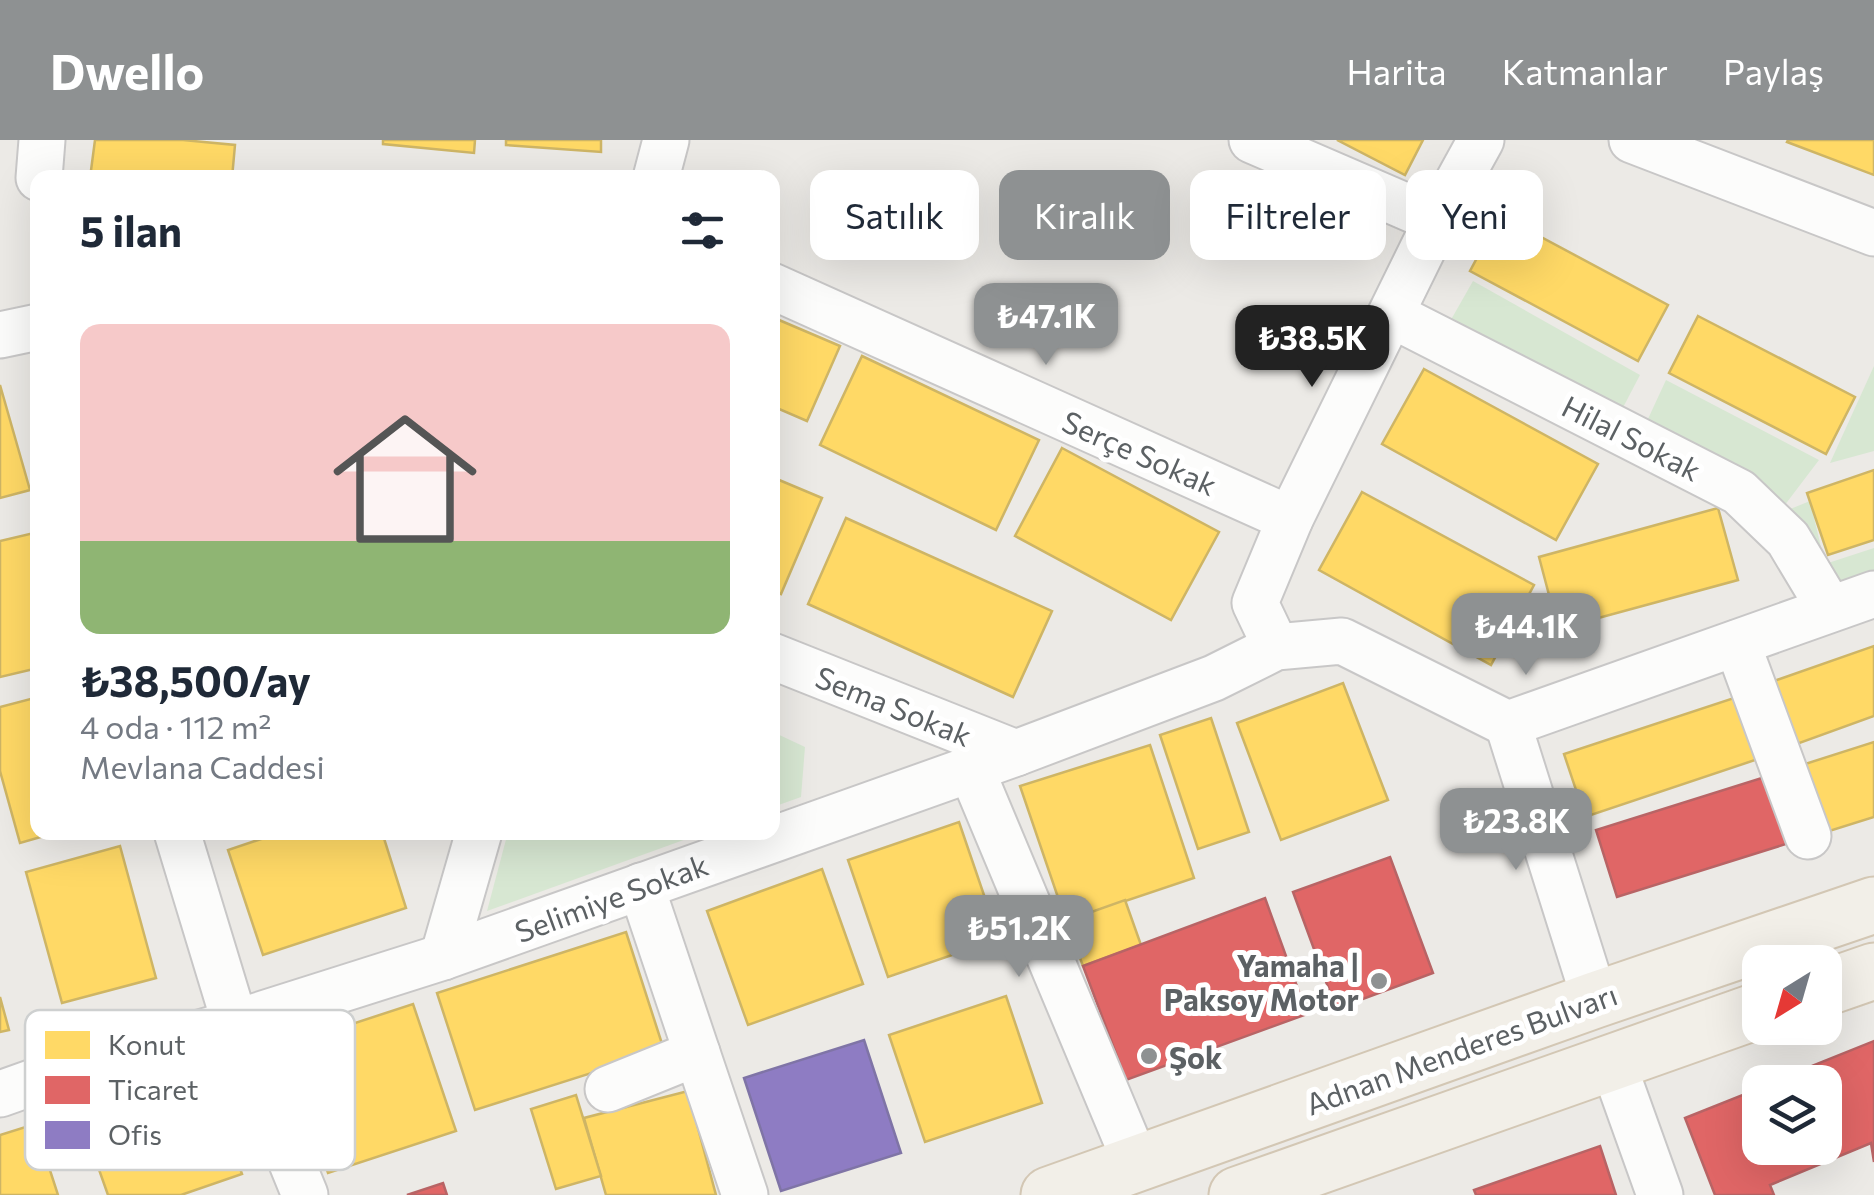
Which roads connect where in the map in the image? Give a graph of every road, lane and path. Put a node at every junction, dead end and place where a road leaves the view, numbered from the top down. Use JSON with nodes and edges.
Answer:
{"nodes":[{"id":1,"x":42,"y":140,"type":"edge"},
{"id":2,"x":666,"y":140,"type":"edge"},
{"id":3,"x":1252,"y":140,"type":"edge"},
{"id":4,"x":1481,"y":140,"type":"edge"},
{"id":5,"x":1632,"y":140,"type":"edge"},
{"id":6,"x":40,"y":170,"type":"edge"},
{"id":7,"x":658,"y":170,"type":"edge"},
{"id":8,"x":1464,"y":170,"type":"edge"},
{"id":9,"x":1406,"y":207,"type":"edge"},
{"id":10,"x":1874,"y":233,"type":"edge"},
{"id":11,"x":1418,"y":260,"type":"edge"},
{"id":12,"x":780,"y":290,"type":"edge"},
{"id":13,"x":1392,"y":314,"type":"junction"},
{"id":14,"x":30,"y":329,"type":"edge"},
{"id":15,"x":0,"y":335,"type":"edge"},
{"id":16,"x":1290,"y":519,"type":"junction"},
{"id":17,"x":1874,"y":594,"type":"edge"},
{"id":18,"x":1830,"y":609,"type":"junction"},
{"id":19,"x":1737,"y":642,"type":"junction"},
{"id":20,"x":1276,"y":647,"type":"junction"},
{"id":21,"x":780,"y":659,"type":"edge"},
{"id":22,"x":1508,"y":724,"type":"junction"},
{"id":23,"x":1016,"y":753,"type":"junction"},
{"id":24,"x":971,"y":769,"type":"junction"},
{"id":25,"x":1808,"y":836,"type":"dead end"},
{"id":26,"x":780,"y":837,"type":"edge"},
{"id":27,"x":178,"y":840,"type":"edge"},
{"id":28,"x":477,"y":840,"type":"edge"},
{"id":29,"x":771,"y":840,"type":"edge"},
{"id":30,"x":641,"y":886,"type":"junction"},
{"id":31,"x":1874,"y":905,"type":"edge"},
{"id":32,"x":442,"y":956,"type":"junction"},
{"id":33,"x":1874,"y":971,"type":"edge"},
{"id":34,"x":1842,"y":982,"type":"edge"},
{"id":35,"x":1596,"y":1000,"type":"junction"},
{"id":36,"x":231,"y":1010,"type":"edge"},
{"id":37,"x":275,"y":1010,"type":"edge"},
{"id":38,"x":1742,"y":1016,"type":"edge"},
{"id":39,"x":697,"y":1053,"type":"junction"},
{"id":40,"x":1612,"y":1061,"type":"junction"},
{"id":41,"x":25,"y":1085,"type":"edge"},
{"id":42,"x":608,"y":1089,"type":"dead end"},
{"id":43,"x":0,"y":1094,"type":"edge"},
{"id":44,"x":1136,"y":1163,"type":"junction"},
{"id":45,"x":295,"y":1170,"type":"edge"},
{"id":46,"x":305,"y":1195,"type":"edge"},
{"id":47,"x":746,"y":1195,"type":"edge"},
{"id":48,"x":1049,"y":1195,"type":"edge"},
{"id":49,"x":1237,"y":1195,"type":"edge"},
{"id":50,"x":1660,"y":1195,"type":"edge"}],
"edges":[{"from":1,"to":6,"type":"street"},
{"from":2,"to":7,"type":"street"},
{"from":3,"to":9,"type":"street"},
{"from":4,"to":8,"type":"street"},
{"from":5,"to":10,"type":"street"},
{"from":11,"to":13,"type":"street"},
{"from":12,"to":16,"type":"street","name":"Serçe Sokak"},
{"from":13,"to":16,"type":"street"},
{"from":13,"to":18,"type":"street","name":"Hilal Sokak"},
{"from":14,"to":15,"type":"street"},
{"from":16,"to":20,"type":"street"},
{"from":17,"to":18,"type":"street"},
{"from":18,"to":19,"type":"street"},
{"from":19,"to":22,"type":"street"},
{"from":19,"to":25,"type":"street"},
{"from":20,"to":22,"type":"street"},
{"from":20,"to":23,"type":"street","name":"Selimiye Sokak"},
{"from":21,"to":23,"type":"street","name":"Sema Sokak"},
{"from":22,"to":35,"type":"street"},
{"from":23,"to":24,"type":"street","name":"Selimiye Sokak"},
{"from":24,"to":26,"type":"street","name":"Selimiye Sokak"},
{"from":24,"to":44,"type":"street"},
{"from":27,"to":36,"type":"street"},
{"from":28,"to":32,"type":"street"},
{"from":29,"to":30,"type":"street","name":"Selimiye Sokak"},
{"from":30,"to":32,"type":"street","name":"Selimiye Sokak"},
{"from":30,"to":39,"type":"street"},
{"from":31,"to":35,"type":"main road","name":"Adnan Menderes Bulvarı"},
{"from":32,"to":37,"type":"street","name":"Selimiye Sokak"},
{"from":33,"to":34,"type":"main road"},
{"from":35,"to":44,"type":"main road","name":"Adnan Menderes Bulvarı"},
{"from":38,"to":40,"type":"main road","name":"Adnan Menderes Bulvarı"},
{"from":39,"to":42,"type":"street"},
{"from":39,"to":47,"type":"street"},
{"from":40,"to":49,"type":"main road","name":"Adnan Menderes Bulvarı"},
{"from":40,"to":50,"type":"street"},
{"from":41,"to":43,"type":"street","name":"Selimiye Sokak"},
{"from":44,"to":48,"type":"main road","name":"Adnan Menderes Bulvarı"},
{"from":45,"to":46,"type":"street"}]}
